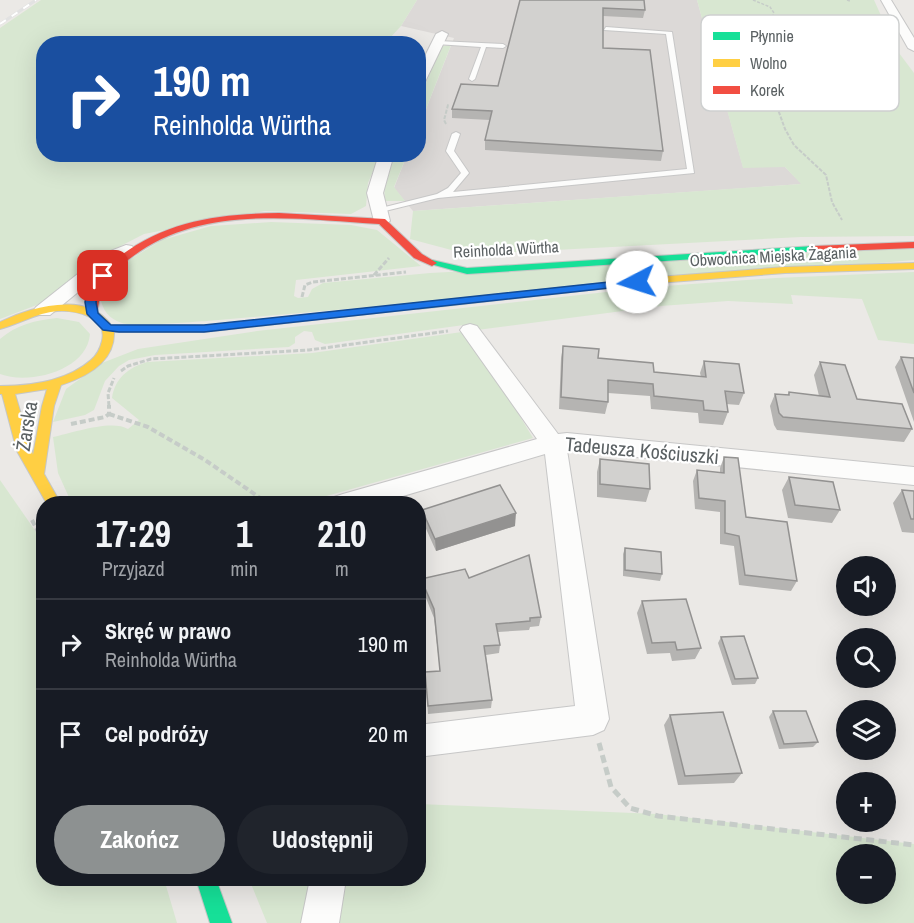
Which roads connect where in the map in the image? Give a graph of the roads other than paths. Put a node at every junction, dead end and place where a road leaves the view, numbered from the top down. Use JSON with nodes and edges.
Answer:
{"nodes":[{"id":1,"x":886,"y":0,"type":"edge"},
{"id":2,"x":895,"y":15,"type":"edge"},
{"id":3,"x":899,"y":22,"type":"edge"},
{"id":4,"x":606,"y":29,"type":"edge"},
{"id":5,"x":440,"y":39,"type":"joint"},
{"id":6,"x":484,"y":45,"type":"junction"},
{"id":7,"x":503,"y":46,"type":"dead end"},
{"id":8,"x":914,"y":48,"type":"edge"},
{"id":9,"x":426,"y":68,"type":"edge"},
{"id":10,"x":472,"y":80,"type":"dead end"},
{"id":11,"x":456,"y":134,"type":"dead end"},
{"id":12,"x":385,"y":162,"type":"edge"},
{"id":13,"x":438,"y":196,"type":"junction"},
{"id":14,"x":381,"y":216,"type":"junction"},
{"id":15,"x":914,"y":245,"type":"edge"},
{"id":16,"x":134,"y":247,"type":"junction"},
{"id":17,"x":914,"y":266,"type":"edge"},
{"id":18,"x":43,"y":311,"type":"junction"},
{"id":19,"x":92,"y":314,"type":"junction"},
{"id":20,"x":0,"y":326,"type":"edge"},
{"id":21,"x":107,"y":328,"type":"junction"},
{"id":22,"x":204,"y":329,"type":"junction"},
{"id":23,"x":470,"y":330,"type":"road end"},
{"id":24,"x":154,"y":342,"type":"dead end"},
{"id":25,"x":118,"y":350,"type":"dead end"},
{"id":26,"x":99,"y":357,"type":"junction"},
{"id":27,"x":55,"y":384,"type":"junction"},
{"id":28,"x":4,"y":391,"type":"edge"},
{"id":29,"x":552,"y":443,"type":"junction"},
{"id":30,"x":37,"y":474,"type":"junction"},
{"id":31,"x":914,"y":476,"type":"edge"},
{"id":32,"x":49,"y":496,"type":"edge"},
{"id":33,"x":370,"y":496,"type":"edge"},
{"id":34,"x":426,"y":740,"type":"edge"},
{"id":35,"x":208,"y":886,"type":"edge"},
{"id":36,"x":327,"y":886,"type":"edge"},
{"id":37,"x":221,"y":923,"type":"edge"},
{"id":38,"x":320,"y":923,"type":"edge"}],
"edges":[{"from":1,"to":2,"type":"street"},
{"from":3,"to":8,"type":"street"},
{"from":4,"to":13,"type":"lane"},
{"from":5,"to":6,"type":"lane"},
{"from":5,"to":9,"type":"street"},
{"from":6,"to":7,"type":"lane"},
{"from":6,"to":10,"type":"lane"},
{"from":11,"to":13,"type":"lane"},
{"from":12,"to":14,"type":"street"},
{"from":13,"to":14,"type":"lane"},
{"from":14,"to":15,"type":"street","name":"Reinholda Würtha"},
{"from":14,"to":16,"type":"street"},
{"from":16,"to":18,"type":"street"},
{"from":16,"to":19,"type":"street"},
{"from":17,"to":22,"type":"street","name":"Obwodnica Miejska Żagania"},
{"from":18,"to":19,"type":"street"},
{"from":18,"to":20,"type":"street"},
{"from":19,"to":21,"type":"street"},
{"from":21,"to":22,"type":"street","name":"Obwodnica Miejska Żagania"},
{"from":21,"to":26,"type":"street"},
{"from":22,"to":24,"type":"street","name":"Obwodnica Miejska Żagania"},
{"from":23,"to":29,"type":"street"},
{"from":25,"to":26,"type":"street"},
{"from":26,"to":27,"type":"street"},
{"from":27,"to":28,"type":"street"},
{"from":27,"to":30,"type":"street","name":"Żarska"},
{"from":28,"to":30,"type":"street","name":"Żarska"},
{"from":29,"to":31,"type":"street","name":"Tadeusza Kościuszki"},
{"from":29,"to":33,"type":"street","name":"Tadeusza Kościuszki"},
{"from":29,"to":34,"type":"street"},
{"from":30,"to":32,"type":"street","name":"Żarska"},
{"from":35,"to":37,"type":"street"},
{"from":36,"to":38,"type":"street"}]}
